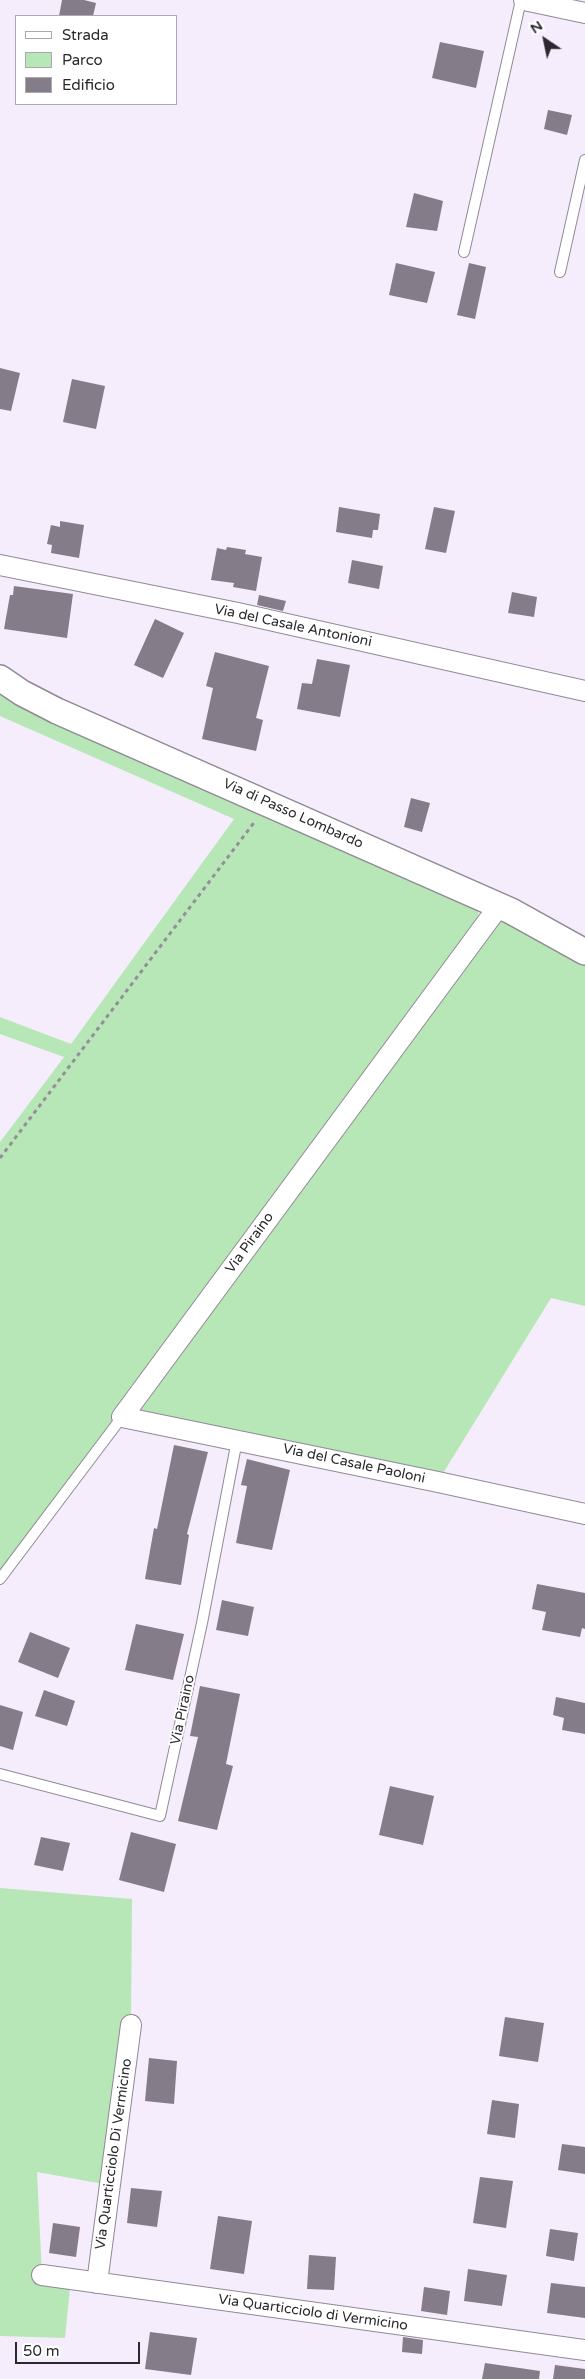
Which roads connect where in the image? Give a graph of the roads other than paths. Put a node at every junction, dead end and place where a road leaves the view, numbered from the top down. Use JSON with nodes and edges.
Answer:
{"nodes":[{"id":1,"x":522,"y":0,"type":"edge"},
{"id":2,"x":564,"y":4,"type":"edge"},
{"id":3,"x":585,"y":13,"type":"edge"},
{"id":4,"x":585,"y":160,"type":"edge"},
{"id":5,"x":464,"y":252,"type":"dead end"},
{"id":6,"x":560,"y":272,"type":"dead end"},
{"id":7,"x":0,"y":565,"type":"edge"},
{"id":8,"x":0,"y":678,"type":"edge"},
{"id":9,"x":585,"y":691,"type":"edge"},
{"id":10,"x":499,"y":906,"type":"junction"},
{"id":11,"x":585,"y":952,"type":"edge"},
{"id":12,"x":122,"y":1417,"type":"junction"},
{"id":13,"x":237,"y":1440,"type":"junction"},
{"id":14,"x":585,"y":1514,"type":"edge"},
{"id":15,"x":0,"y":1580,"type":"edge"},
{"id":16,"x":0,"y":1774,"type":"edge"},
{"id":17,"x":130,"y":2026,"type":"dead end"},
{"id":18,"x":42,"y":2275,"type":"dead end"},
{"id":19,"x":96,"y":2283,"type":"junction"},
{"id":20,"x":585,"y":2350,"type":"edge"}],
"edges":[{"from":1,"to":2,"type":"street"},
{"from":1,"to":5,"type":"lane"},
{"from":2,"to":3,"type":"street"},
{"from":4,"to":6,"type":"lane"},
{"from":7,"to":9,"type":"street","name":"Via del Casale Antonioni"},
{"from":8,"to":10,"type":"street","name":"Via di Passo Lombardo"},
{"from":10,"to":11,"type":"street","name":"Via di Passo Lombardo"},
{"from":10,"to":12,"type":"street","name":"Via Piraino"},
{"from":12,"to":13,"type":"street","name":"Via del Casale Paoloni"},
{"from":12,"to":15,"type":"lane","name":"Via Piraino"},
{"from":13,"to":14,"type":"street","name":"Via del Casale Paoloni"},
{"from":13,"to":16,"type":"lane","name":"Via Piraino"},
{"from":17,"to":19,"type":"street","name":"Via Quarticciolo Di Vermicino"},
{"from":18,"to":19,"type":"street","name":"Via Quarticciolo di Vermicino"},
{"from":19,"to":20,"type":"street","name":"Via Quarticciolo di Vermicino"}]}
